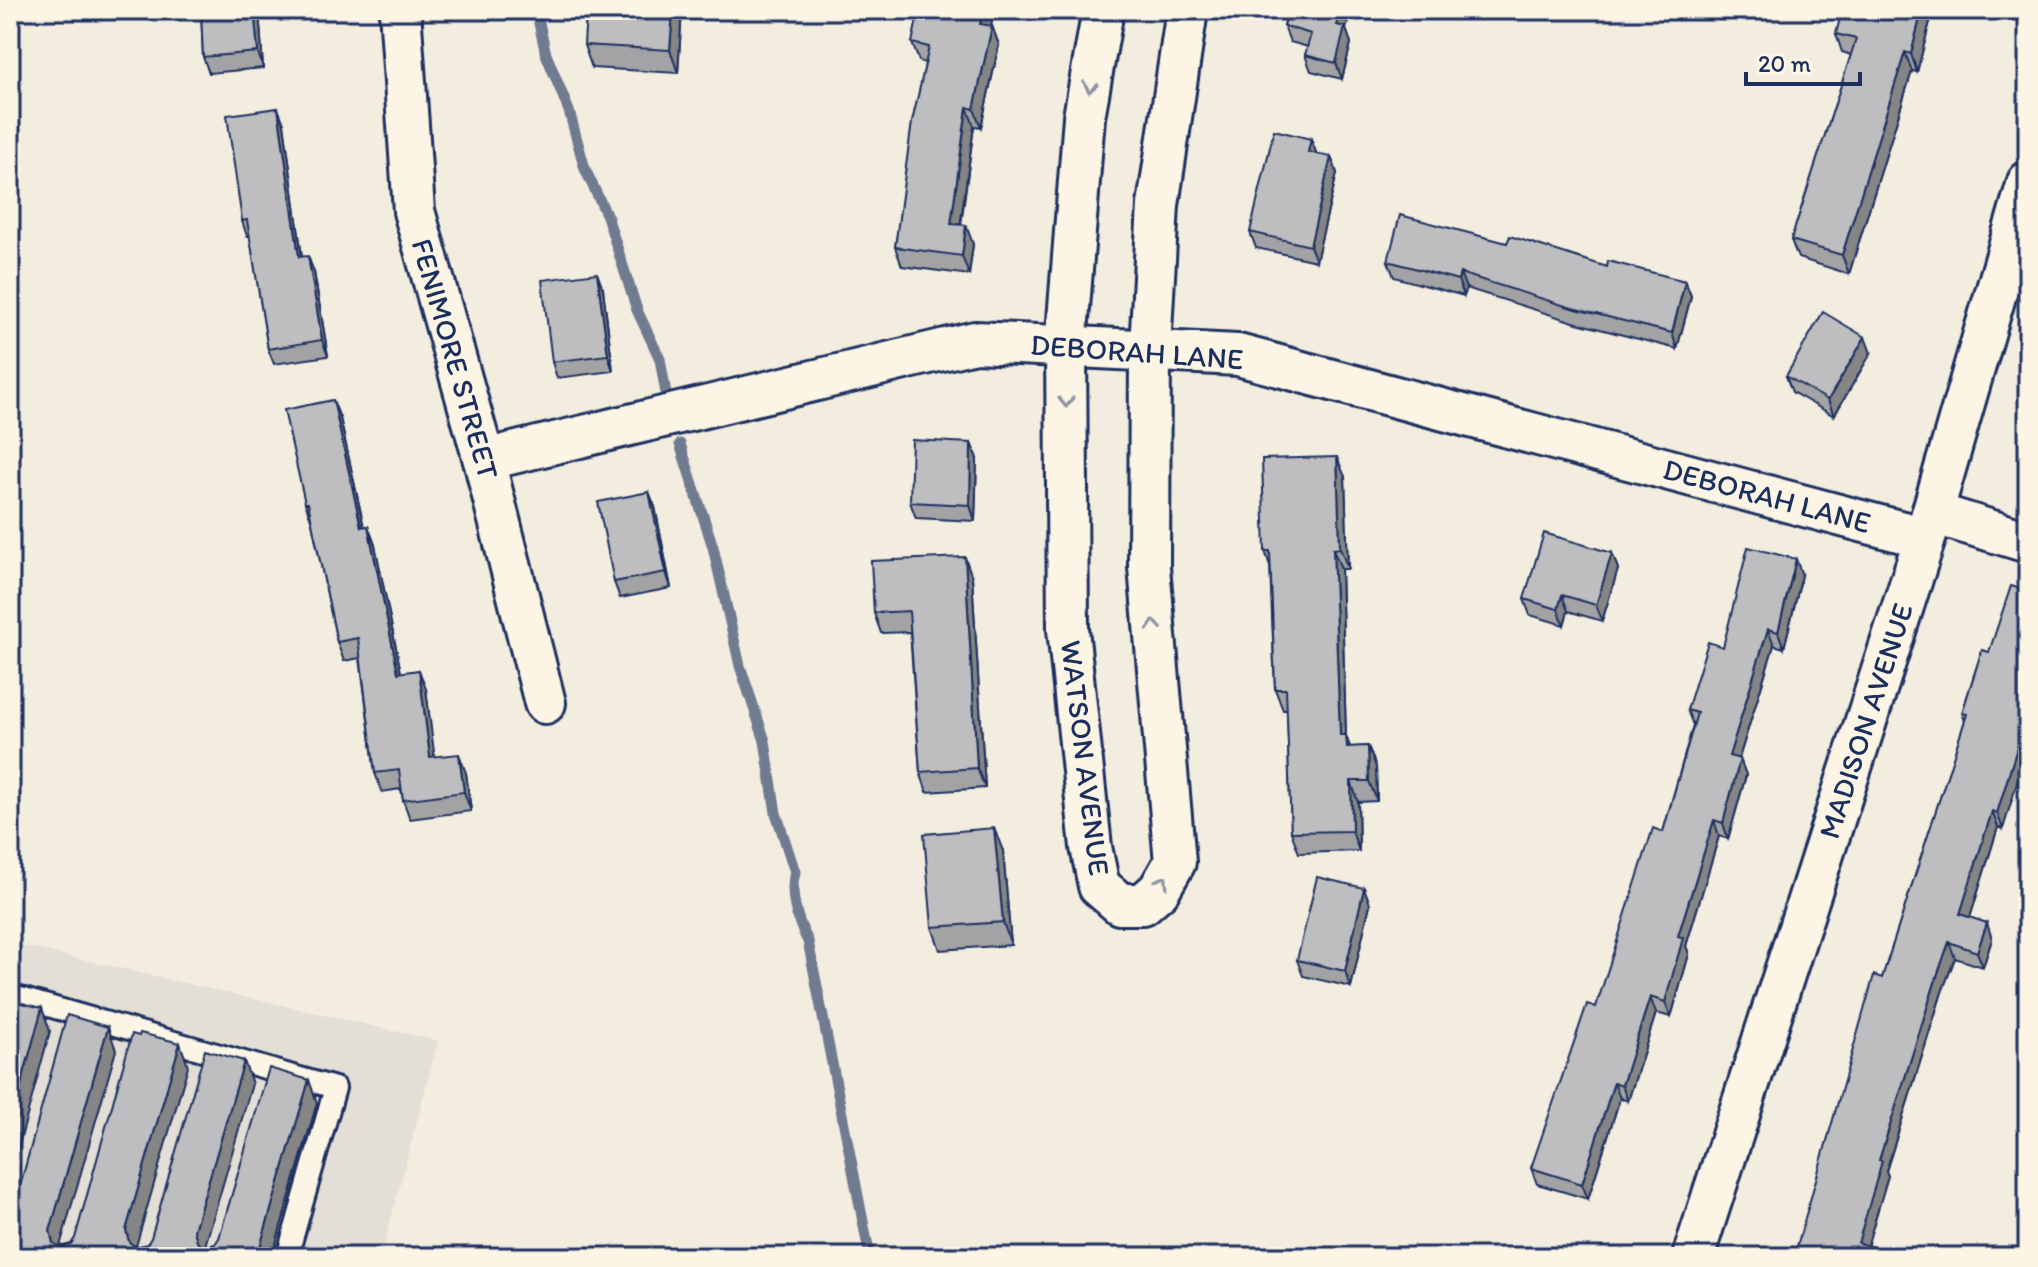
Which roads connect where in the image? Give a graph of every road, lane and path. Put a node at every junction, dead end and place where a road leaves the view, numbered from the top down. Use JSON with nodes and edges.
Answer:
{"nodes":[{"id":1,"x":400,"y":10,"type":"edge"},
{"id":2,"x":1103,"y":10,"type":"edge"},
{"id":3,"x":1187,"y":10,"type":"edge"},
{"id":4,"x":2028,"y":182,"type":"edge"},
{"id":5,"x":1066,"y":346,"type":"junction"},
{"id":6,"x":1150,"y":349,"type":"junction"},
{"id":7,"x":484,"y":460,"type":"junction"},
{"id":8,"x":1929,"y":525,"type":"junction"},
{"id":9,"x":2028,"y":542,"type":"edge"},
{"id":10,"x":545,"y":703,"type":"dead end"},
{"id":11,"x":10,"y":995,"type":"edge"},
{"id":12,"x":287,"y":1257,"type":"edge"},
{"id":13,"x":1693,"y":1257,"type":"edge"}],
"edges":[{"from":1,"to":7,"type":"street","name":"FENIMORE STREET"},
{"from":2,"to":5,"type":"street","name":"WATSON AVENUE","one_way":true},
{"from":3,"to":6,"type":"street","name":"WATSON AVENUE"},
{"from":4,"to":8,"type":"street","name":"MADISON AVENUE"},
{"from":5,"to":6,"type":"street","name":"DEBORAH LANE"},
{"from":5,"to":6,"type":"street","name":"WATSON AVENUE","one_way":true},
{"from":5,"to":7,"type":"street","name":"DEBORAH LANE"},
{"from":6,"to":8,"type":"street","name":"DEBORAH LANE"},
{"from":7,"to":10,"type":"street","name":"FENIMORE STREET"},
{"from":8,"to":9,"type":"street","name":"DEBORAH LANE"},
{"from":8,"to":13,"type":"street","name":"MADISON AVENUE"},
{"from":11,"to":12,"type":"lane"}]}
